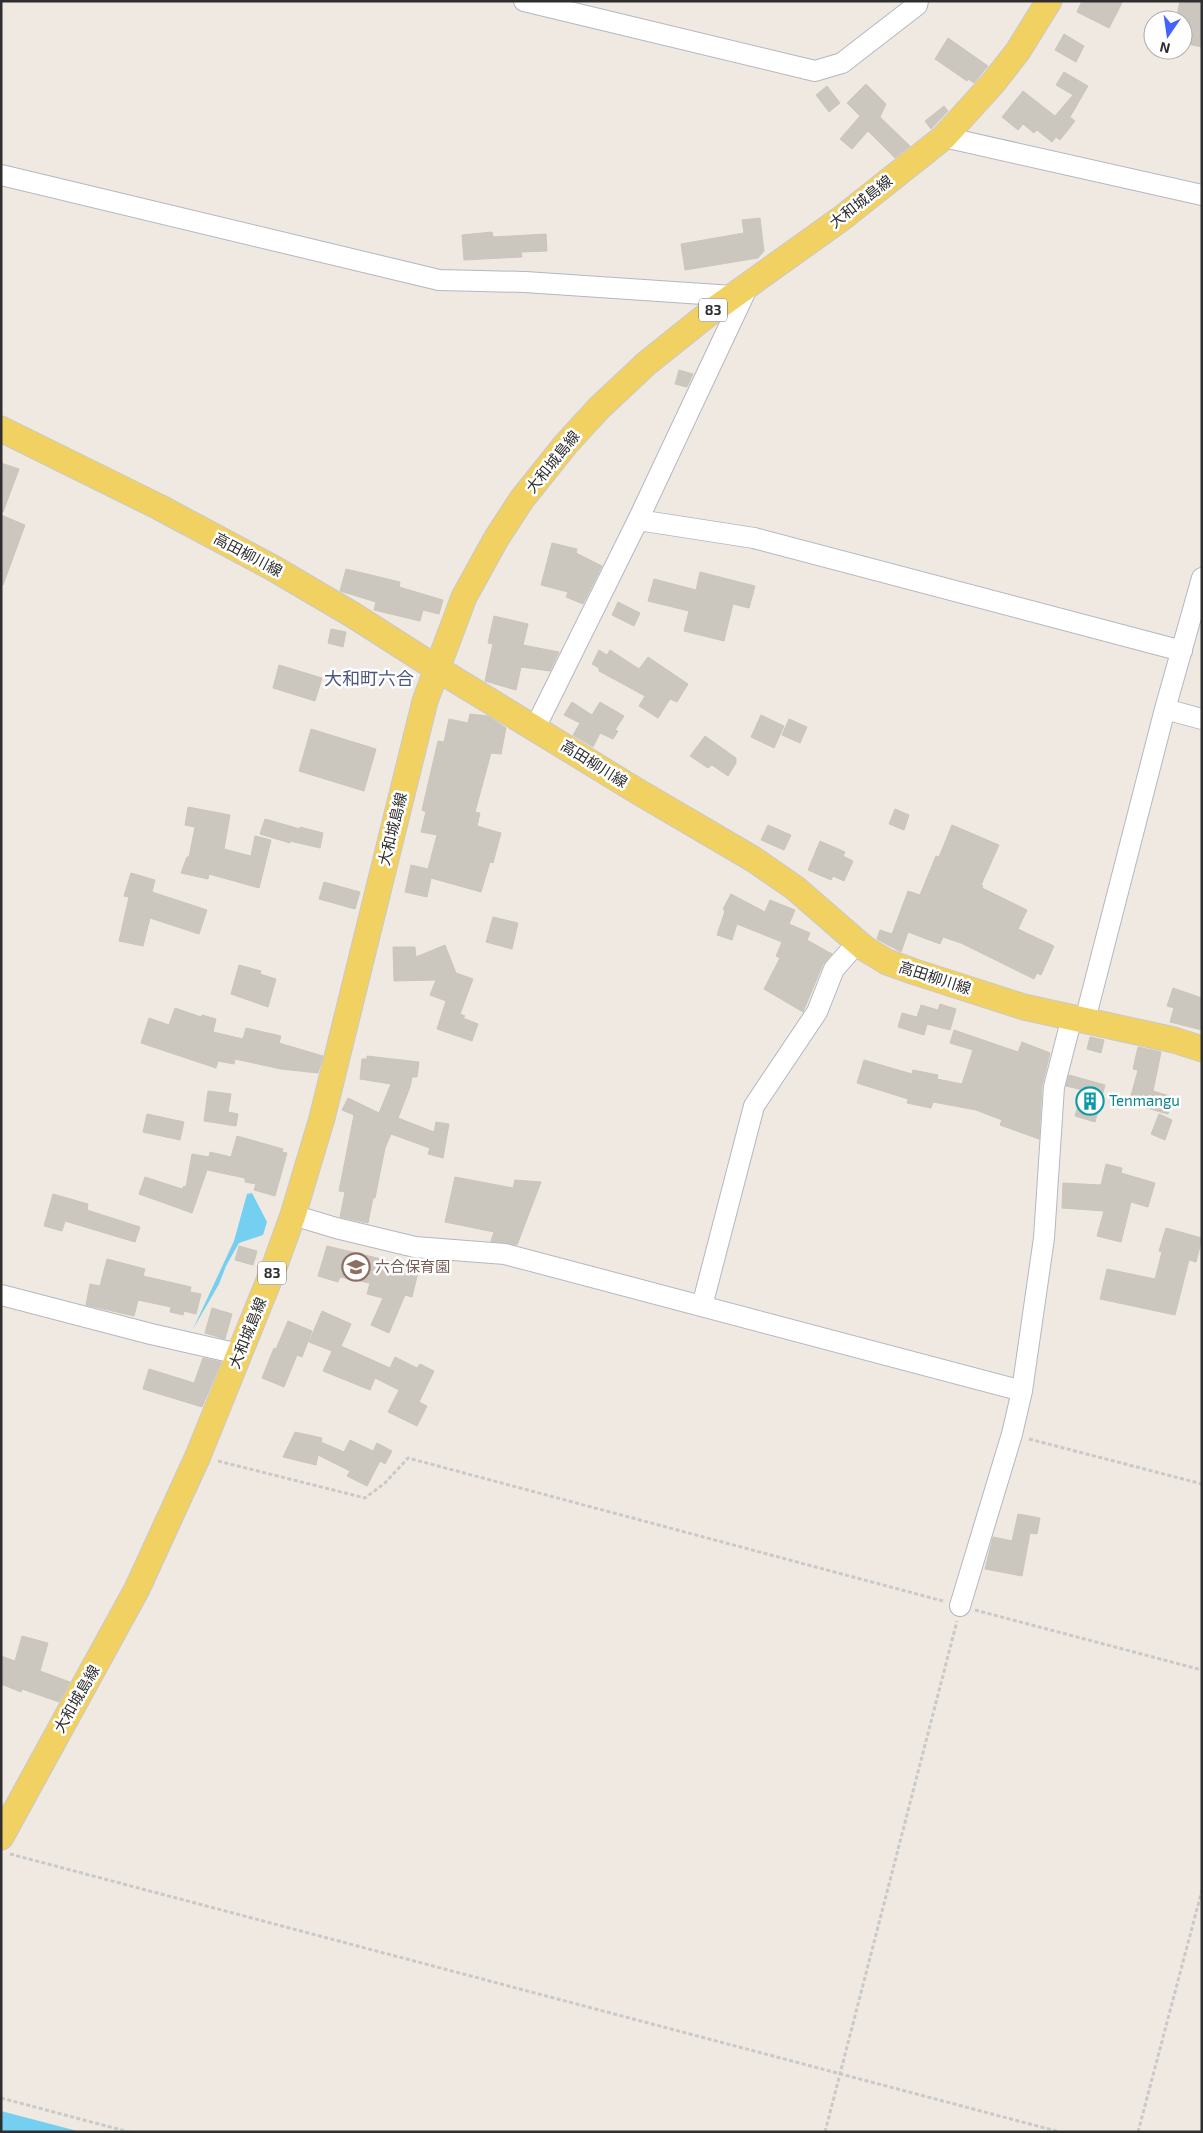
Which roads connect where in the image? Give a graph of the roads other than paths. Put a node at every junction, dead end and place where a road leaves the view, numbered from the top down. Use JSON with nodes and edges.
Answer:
{"nodes":[{"id":1,"x":524,"y":1,"type":"edge"},
{"id":2,"x":918,"y":1,"type":"edge"},
{"id":3,"x":1049,"y":1,"type":"edge"},
{"id":4,"x":944,"y":137,"type":"junction"},
{"id":5,"x":1,"y":175,"type":"edge"},
{"id":6,"x":1201,"y":190,"type":"edge"},
{"id":7,"x":741,"y":290,"type":"junction"},
{"id":8,"x":1,"y":429,"type":"edge"},
{"id":9,"x":638,"y":520,"type":"junction"},
{"id":10,"x":1202,"y":578,"type":"edge"},
{"id":11,"x":1182,"y":651,"type":"junction"},
{"id":12,"x":436,"y":668,"type":"junction"},
{"id":13,"x":1165,"y":710,"type":"junction"},
{"id":14,"x":1202,"y":719,"type":"edge"},
{"id":15,"x":535,"y":728,"type":"junction"},
{"id":16,"x":858,"y":942,"type":"junction"},
{"id":17,"x":1079,"y":1018,"type":"junction"},
{"id":18,"x":1202,"y":1049,"type":"edge"},
{"id":19,"x":293,"y":1215,"type":"junction"},
{"id":20,"x":1,"y":1295,"type":"edge"},
{"id":21,"x":702,"y":1306,"type":"junction"},
{"id":22,"x":239,"y":1354,"type":"junction"},
{"id":23,"x":1022,"y":1391,"type":"junction"},
{"id":24,"x":960,"y":1606,"type":"road end"},
{"id":25,"x":1,"y":1837,"type":"edge"}],
"edges":[{"from":1,"to":2,"type":"street"},
{"from":3,"to":4,"type":"main road","name":"大和城島線","number":"83"},
{"from":4,"to":6,"type":"street"},
{"from":4,"to":7,"type":"main road","name":"大和城島線","number":"83"},
{"from":5,"to":7,"type":"street"},
{"from":7,"to":9,"type":"street"},
{"from":7,"to":12,"type":"main road","name":"大和城島線","number":"83"},
{"from":8,"to":12,"type":"main road","name":"高田柳川線"},
{"from":9,"to":11,"type":"street"},
{"from":9,"to":15,"type":"street"},
{"from":10,"to":11,"type":"street"},
{"from":11,"to":13,"type":"street"},
{"from":12,"to":15,"type":"main road","name":"高田柳川線"},
{"from":12,"to":19,"type":"main road","name":"大和城島線","number":"83"},
{"from":13,"to":14,"type":"street"},
{"from":13,"to":17,"type":"street"},
{"from":15,"to":16,"type":"main road","name":"高田柳川線"},
{"from":16,"to":17,"type":"main road","name":"高田柳川線"},
{"from":16,"to":21,"type":"street"},
{"from":17,"to":18,"type":"main road","name":"高田柳川線"},
{"from":17,"to":23,"type":"street"},
{"from":19,"to":21,"type":"street"},
{"from":19,"to":22,"type":"main road","name":"大和城島線","number":"83"},
{"from":20,"to":22,"type":"street"},
{"from":21,"to":23,"type":"street"},
{"from":22,"to":25,"type":"main road","name":"大和城島線","number":"83"},
{"from":23,"to":24,"type":"street"}]}
